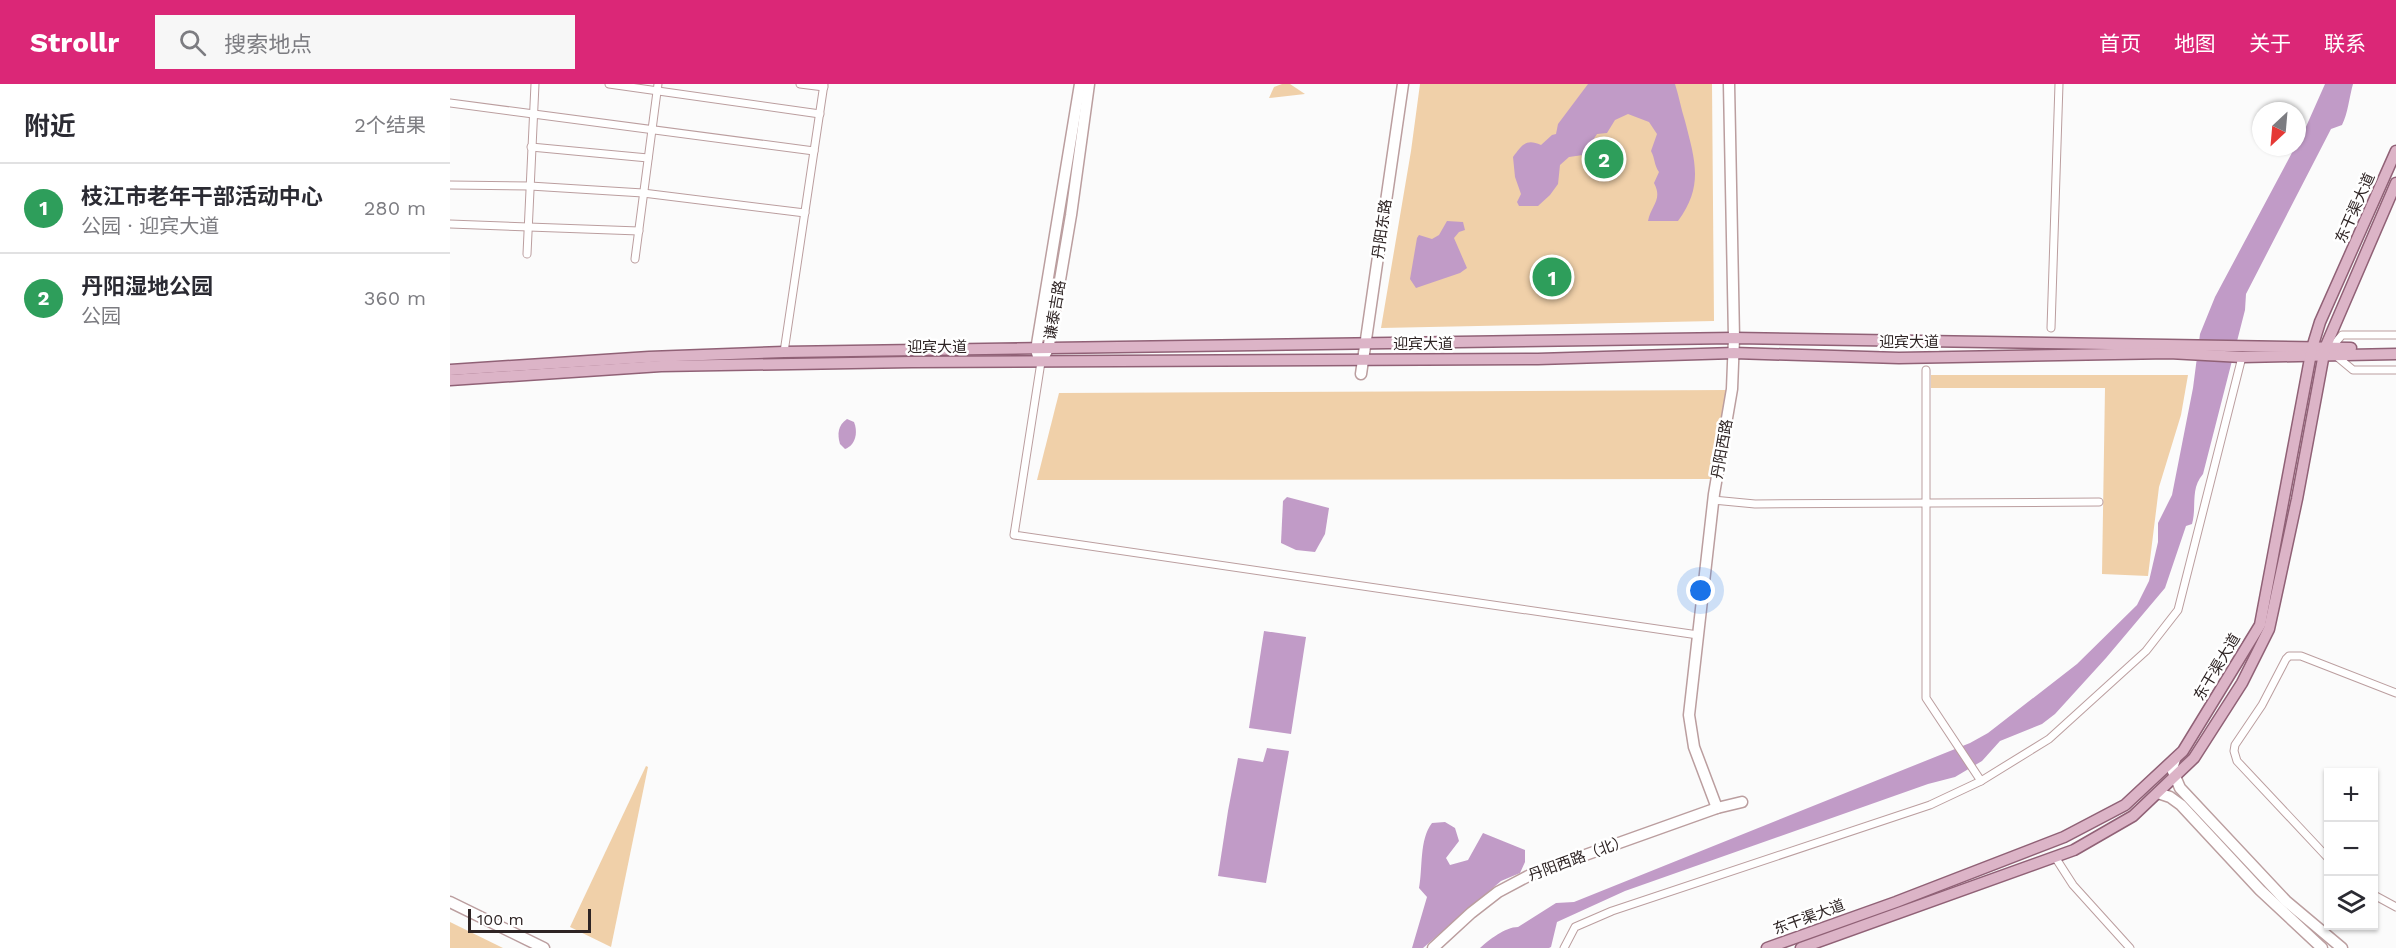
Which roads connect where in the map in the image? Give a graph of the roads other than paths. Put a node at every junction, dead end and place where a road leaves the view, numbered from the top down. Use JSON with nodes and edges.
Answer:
{"nodes":[{"id":1,"x":535,"y":84,"type":"edge"},
{"id":2,"x":609,"y":84,"type":"edge"},
{"id":3,"x":800,"y":84,"type":"edge"},
{"id":4,"x":1080,"y":84,"type":"edge"},
{"id":5,"x":1089,"y":84,"type":"edge"},
{"id":6,"x":1403,"y":84,"type":"edge"},
{"id":7,"x":1729,"y":84,"type":"edge"},
{"id":8,"x":2059,"y":84,"type":"edge"},
{"id":9,"x":824,"y":86,"type":"edge"},
{"id":10,"x":658,"y":87,"type":"edge"},
{"id":11,"x":450,"y":104,"type":"edge"},
{"id":12,"x":533,"y":114,"type":"junction"},
{"id":13,"x":820,"y":114,"type":"junction"},
{"id":14,"x":652,"y":130,"type":"junction"},
{"id":15,"x":531,"y":147,"type":"junction"},
{"id":16,"x":2396,"y":151,"type":"edge"},
{"id":17,"x":814,"y":152,"type":"junction"},
{"id":18,"x":648,"y":158,"type":"junction"},
{"id":19,"x":2396,"y":183,"type":"edge"},
{"id":20,"x":450,"y":185,"type":"edge"},
{"id":21,"x":530,"y":186,"type":"junction"},
{"id":22,"x":643,"y":193,"type":"junction"},
{"id":23,"x":805,"y":213,"type":"junction"},
{"id":24,"x":450,"y":224,"type":"edge"},
{"id":25,"x":528,"y":226,"type":"junction"},
{"id":26,"x":639,"y":231,"type":"junction"},
{"id":27,"x":527,"y":254,"type":"dead end"},
{"id":28,"x":635,"y":260,"type":"dead end"},
{"id":29,"x":2051,"y":328,"type":"dead end"},
{"id":30,"x":2396,"y":334,"type":"edge"},
{"id":31,"x":1734,"y":339,"type":"junction"},
{"id":32,"x":1365,"y":345,"type":"junction"},
{"id":33,"x":2396,"y":348,"type":"edge"},
{"id":34,"x":1048,"y":349,"type":"junction"},
{"id":35,"x":1036,"y":350,"type":"junction"},
{"id":36,"x":2187,"y":351,"type":"junction"},
{"id":37,"x":784,"y":352,"type":"junction"},
{"id":38,"x":2311,"y":352,"type":"junction"},
{"id":39,"x":2329,"y":352,"type":"junction"},
{"id":40,"x":1734,"y":353,"type":"junction"},
{"id":41,"x":2235,"y":353,"type":"junction"},
{"id":42,"x":2396,"y":354,"type":"edge"},
{"id":43,"x":1364,"y":359,"type":"junction"},
{"id":44,"x":1041,"y":362,"type":"junction"},
{"id":45,"x":2396,"y":369,"type":"edge"},
{"id":46,"x":450,"y":370,"type":"edge"},
{"id":47,"x":1926,"y":370,"type":"dead end"},
{"id":48,"x":1361,"y":374,"type":"dead end"},
{"id":49,"x":450,"y":380,"type":"edge"},
{"id":50,"x":1713,"y":500,"type":"junction"},
{"id":51,"x":1926,"y":502,"type":"junction"},
{"id":52,"x":2099,"y":502,"type":"dead end"},
{"id":53,"x":1698,"y":635,"type":"junction"},
{"id":54,"x":2396,"y":693,"type":"edge"},
{"id":55,"x":2175,"y":759,"type":"junction"},
{"id":56,"x":2174,"y":777,"type":"junction"},
{"id":57,"x":1981,"y":781,"type":"junction"},
{"id":58,"x":2158,"y":793,"type":"junction"},
{"id":59,"x":1742,"y":802,"type":"dead end"},
{"id":60,"x":1717,"y":808,"type":"junction"},
{"id":61,"x":2324,"y":854,"type":"edge"},
{"id":62,"x":2055,"y":857,"type":"junction"},
{"id":63,"x":2378,"y":898,"type":"edge"},
{"id":64,"x":450,"y":902,"type":"edge"},
{"id":65,"x":2396,"y":907,"type":"edge"},
{"id":66,"x":544,"y":948,"type":"edge"},
{"id":67,"x":1433,"y":948,"type":"edge"},
{"id":68,"x":1564,"y":948,"type":"edge"},
{"id":69,"x":1767,"y":948,"type":"edge"},
{"id":70,"x":1801,"y":948,"type":"edge"},
{"id":71,"x":2130,"y":948,"type":"edge"},
{"id":72,"x":2322,"y":948,"type":"edge"},
{"id":73,"x":2342,"y":948,"type":"edge"}],
"edges":[{"from":1,"to":12,"type":"street"},
{"from":2,"to":10,"type":"street"},
{"from":3,"to":9,"type":"street"},
{"from":4,"to":35,"type":"street","name":"谦泰吉路"},
{"from":5,"to":34,"type":"street","name":"谦泰吉路"},
{"from":6,"to":32,"type":"street","name":"丹阳东路"},
{"from":7,"to":31,"type":"street","name":"丹阳西路"},
{"from":8,"to":29,"type":"street"},
{"from":9,"to":13,"type":"street"},
{"from":10,"to":13,"type":"street"},
{"from":10,"to":14,"type":"street"},
{"from":11,"to":12,"type":"street"},
{"from":12,"to":14,"type":"street"},
{"from":12,"to":15,"type":"street"},
{"from":13,"to":17,"type":"street"},
{"from":14,"to":17,"type":"street"},
{"from":14,"to":18,"type":"street"},
{"from":15,"to":18,"type":"street"},
{"from":15,"to":21,"type":"street"},
{"from":16,"to":38,"type":"main road","name":"东干渠大道"},
{"from":17,"to":23,"type":"street"},
{"from":18,"to":22,"type":"street"},
{"from":19,"to":39,"type":"main road","name":"东干渠大道"},
{"from":20,"to":21,"type":"street"},
{"from":21,"to":22,"type":"street"},
{"from":21,"to":25,"type":"street"},
{"from":22,"to":23,"type":"street"},
{"from":22,"to":26,"type":"street"},
{"from":23,"to":37,"type":"street"},
{"from":24,"to":25,"type":"street"},
{"from":25,"to":26,"type":"street"},
{"from":25,"to":27,"type":"street"},
{"from":26,"to":28,"type":"street"},
{"from":30,"to":39,"type":"street"},
{"from":31,"to":32,"type":"main road","name":"迎宾大道"},
{"from":31,"to":36,"type":"main road","name":"迎宾大道"},
{"from":31,"to":40,"type":"street","name":"丹阳西路"},
{"from":32,"to":34,"type":"main road","name":"迎宾大道"},
{"from":32,"to":43,"type":"street","name":"丹阳东路"},
{"from":33,"to":39,"type":"main road","name":"迎宾大道"},
{"from":34,"to":35,"type":"main road","name":"迎宾大道"},
{"from":34,"to":44,"type":"street","name":"谦泰吉路"},
{"from":35,"to":37,"type":"main road","name":"迎宾大道"},
{"from":35,"to":44,"type":"street","name":"谦泰吉路"},
{"from":36,"to":40,"type":"main road","name":"迎宾大道"},
{"from":36,"to":41,"type":"main road","name":"迎宾大道"},
{"from":37,"to":46,"type":"main road","name":"迎宾大道"},
{"from":38,"to":39,"type":"main road","name":"迎宾大道"},
{"from":38,"to":41,"type":"main road","name":"迎宾大道"},
{"from":38,"to":55,"type":"main road","name":"东干渠大道"},
{"from":39,"to":42,"type":"main road","name":"迎宾大道"},
{"from":39,"to":45,"type":"street"},
{"from":39,"to":56,"type":"main road","name":"东干渠大道"},
{"from":40,"to":43,"type":"main road","name":"迎宾大道"},
{"from":40,"to":50,"type":"street","name":"丹阳西路"},
{"from":41,"to":57,"type":"street"},
{"from":43,"to":44,"type":"main road","name":"迎宾大道"},
{"from":43,"to":48,"type":"street","name":"丹阳东路"},
{"from":44,"to":49,"type":"main road","name":"迎宾大道"},
{"from":44,"to":53,"type":"street"},
{"from":47,"to":51,"type":"street"},
{"from":50,"to":51,"type":"street"},
{"from":50,"to":53,"type":"street","name":"丹阳西路"},
{"from":51,"to":52,"type":"street"},
{"from":51,"to":57,"type":"street"},
{"from":53,"to":60,"type":"street","name":"丹阳西路"},
{"from":54,"to":61,"type":"street"},
{"from":55,"to":56,"type":"street"},
{"from":55,"to":69,"type":"main road","name":"东干渠大道"},
{"from":56,"to":58,"type":"main road","name":"东干渠大道"},
{"from":56,"to":73,"type":"street"},
{"from":57,"to":68,"type":"street"},
{"from":58,"to":62,"type":"main road","name":"东干渠大道"},
{"from":58,"to":72,"type":"street"},
{"from":59,"to":60,"type":"street","name":"丹阳西路（北）"},
{"from":60,"to":67,"type":"street","name":"丹阳西路（北）"},
{"from":62,"to":70,"type":"main road","name":"东干渠大道"},
{"from":62,"to":71,"type":"street"},
{"from":63,"to":65,"type":"street"},
{"from":64,"to":66,"type":"street"}]}
